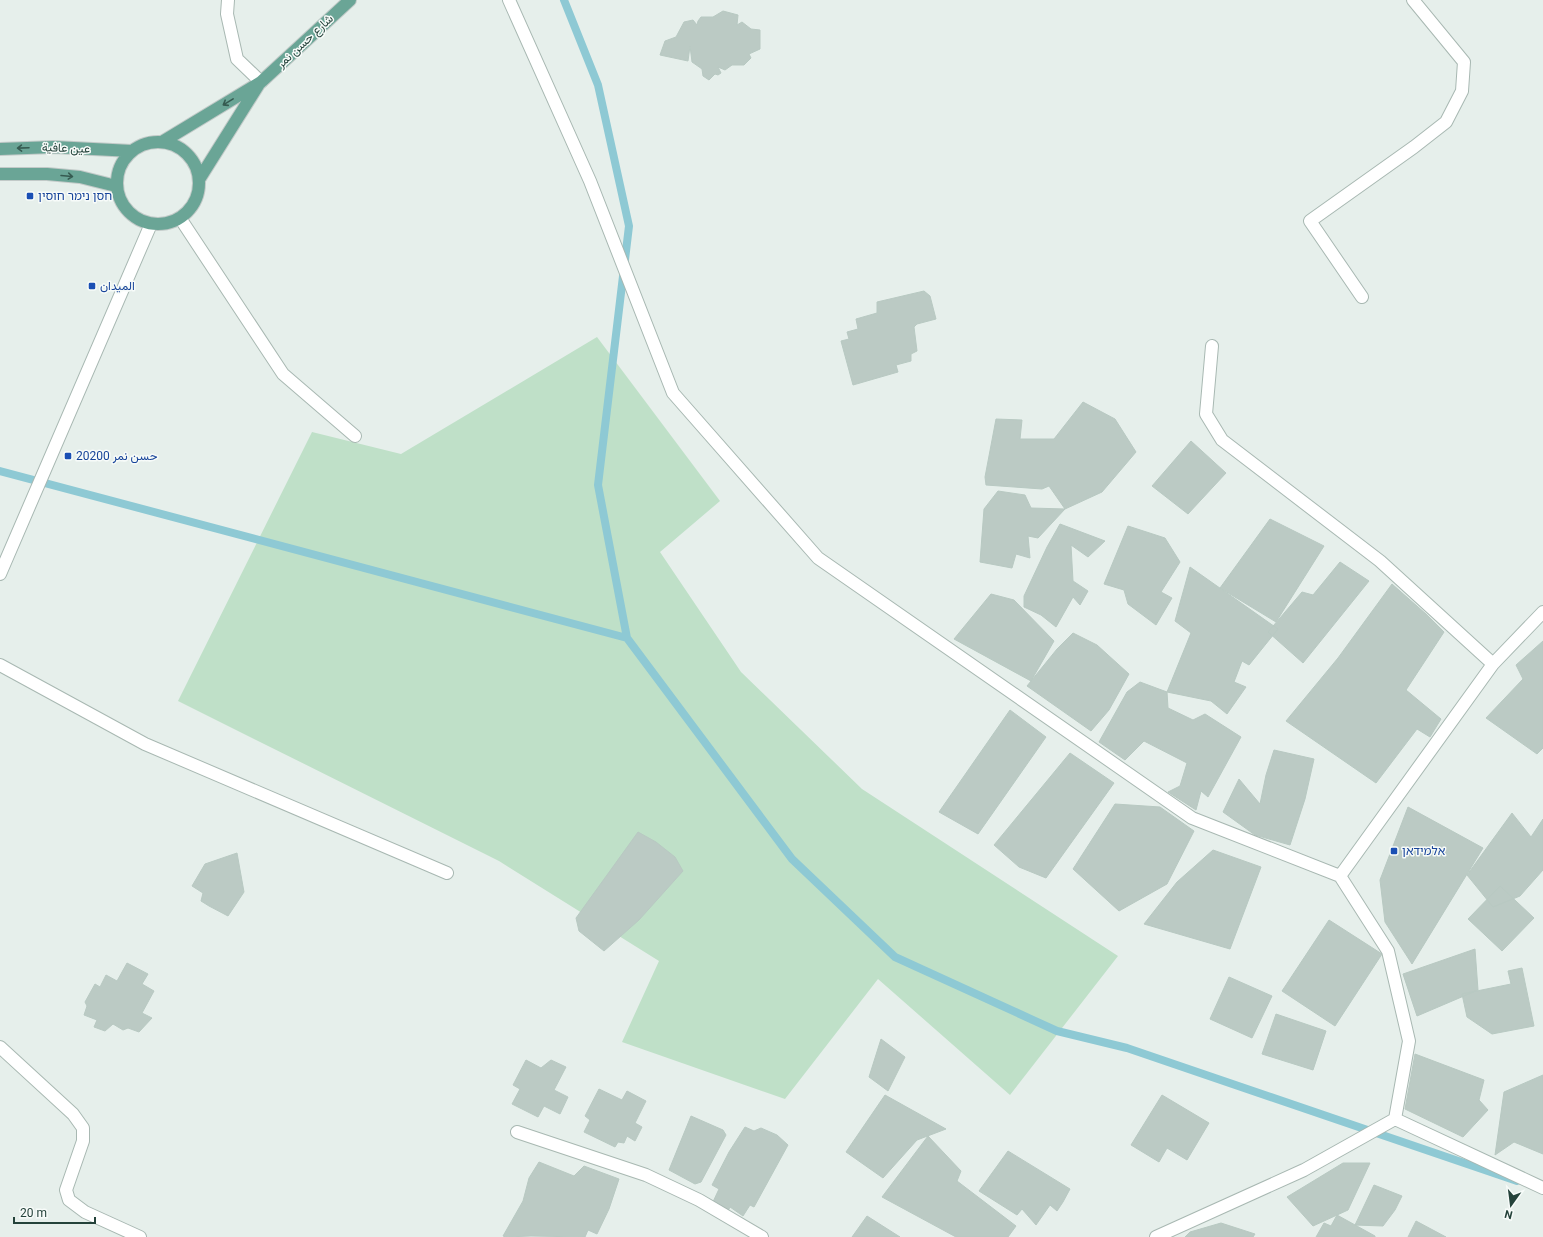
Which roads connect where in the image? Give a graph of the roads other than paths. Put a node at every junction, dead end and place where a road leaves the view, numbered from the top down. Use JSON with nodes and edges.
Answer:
{"nodes":[{"id":1,"x":228,"y":0,"type":"edge"},
{"id":2,"x":350,"y":0,"type":"edge"},
{"id":3,"x":509,"y":0,"type":"edge"},
{"id":4,"x":1413,"y":0,"type":"edge"},
{"id":5,"x":261,"y":82,"type":"junction"},
{"id":6,"x":162,"y":142,"type":"junction"},
{"id":7,"x":0,"y":148,"type":"edge"},
{"id":8,"x":132,"y":151,"type":"junction"},
{"id":9,"x":0,"y":174,"type":"edge"},
{"id":10,"x":200,"y":178,"type":"junction"},
{"id":11,"x":116,"y":186,"type":"junction"},
{"id":12,"x":180,"y":218,"type":"junction"},
{"id":13,"x":151,"y":224,"type":"junction"},
{"id":14,"x":1362,"y":297,"type":"dead end"},
{"id":15,"x":1212,"y":346,"type":"dead end"},
{"id":16,"x":355,"y":436,"type":"dead end"},
{"id":17,"x":0,"y":574,"type":"edge"},
{"id":18,"x":1543,"y":612,"type":"edge"},
{"id":19,"x":1493,"y":664,"type":"junction"},
{"id":20,"x":0,"y":665,"type":"edge"},
{"id":21,"x":446,"y":873,"type":"dead end"},
{"id":22,"x":1340,"y":876,"type":"junction"},
{"id":23,"x":0,"y":1047,"type":"edge"},
{"id":24,"x":1395,"y":1119,"type":"junction"},
{"id":25,"x":517,"y":1132,"type":"dead end"},
{"id":26,"x":1543,"y":1188,"type":"edge"},
{"id":27,"x":140,"y":1237,"type":"edge"},
{"id":28,"x":762,"y":1237,"type":"edge"},
{"id":29,"x":1156,"y":1237,"type":"edge"}],
"edges":[{"from":1,"to":5,"type":"street"},
{"from":2,"to":5,"type":"main road","name":"شارع حسن نمر"},
{"from":3,"to":22,"type":"street"},
{"from":4,"to":14,"type":"street"},
{"from":5,"to":6,"type":"main road","name":"شارع حسن نمر","one_way":true},
{"from":5,"to":10,"type":"main road","name":"شارع حسن نمر"},
{"from":6,"to":8,"type":"main road"},
{"from":6,"to":10,"type":"main road"},
{"from":8,"to":7,"type":"main road","name":"عين عافية","one_way":true},
{"from":8,"to":11,"type":"main road"},
{"from":9,"to":11,"type":"main road","one_way":true},
{"from":10,"to":12,"type":"main road"},
{"from":11,"to":13,"type":"main road"},
{"from":12,"to":13,"type":"main road"},
{"from":12,"to":16,"type":"street"},
{"from":13,"to":17,"type":"street"},
{"from":15,"to":19,"type":"street"},
{"from":18,"to":19,"type":"street"},
{"from":19,"to":22,"type":"street"},
{"from":20,"to":21,"type":"street"},
{"from":22,"to":24,"type":"street"},
{"from":23,"to":27,"type":"street"},
{"from":24,"to":26,"type":"street"},
{"from":24,"to":29,"type":"street"},
{"from":25,"to":28,"type":"street"}]}
